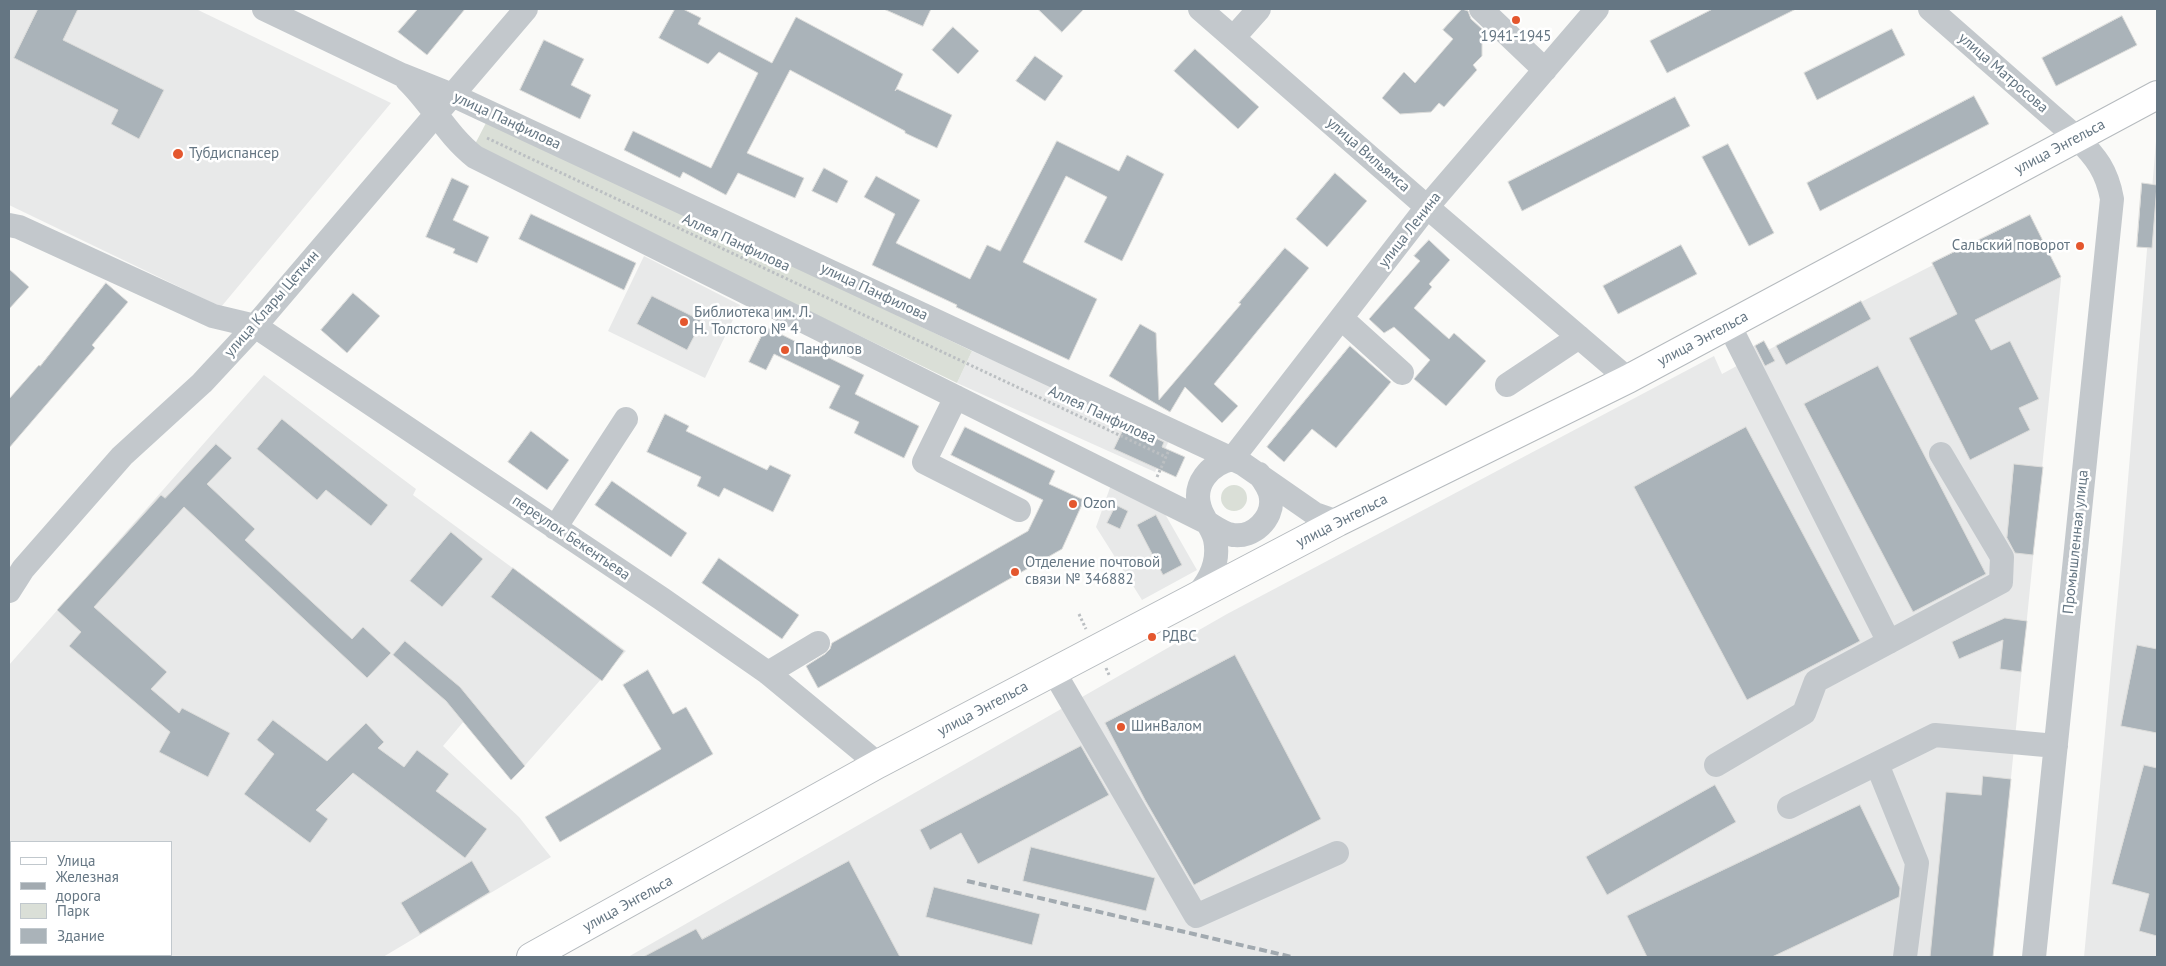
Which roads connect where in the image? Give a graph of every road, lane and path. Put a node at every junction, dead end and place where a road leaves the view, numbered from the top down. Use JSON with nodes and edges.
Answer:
{"nodes":[{"id":1,"x":264,"y":9,"type":"edge"},
{"id":2,"x":526,"y":9,"type":"edge"},
{"id":3,"x":1200,"y":9,"type":"edge"},
{"id":4,"x":1259,"y":9,"type":"edge"},
{"id":5,"x":1481,"y":9,"type":"edge"},
{"id":6,"x":1597,"y":9,"type":"edge"},
{"id":7,"x":1930,"y":9,"type":"edge"},
{"id":8,"x":1234,"y":37,"type":"junction"},
{"id":9,"x":1545,"y":70,"type":"junction"},
{"id":10,"x":402,"y":75,"type":"junction"},
{"id":11,"x":452,"y":95,"type":"junction"},
{"id":12,"x":2157,"y":95,"type":"edge"},
{"id":13,"x":436,"y":114,"type":"junction"},
{"id":14,"x":486,"y":138,"type":"dead end"},
{"id":15,"x":2077,"y":138,"type":"junction"},
{"id":16,"x":1427,"y":207,"type":"junction"},
{"id":17,"x":9,"y":225,"type":"edge"},
{"id":18,"x":1341,"y":318,"type":"junction"},
{"id":19,"x":1729,"y":325,"type":"junction"},
{"id":20,"x":255,"y":326,"type":"junction"},
{"id":21,"x":1579,"y":337,"type":"junction"},
{"id":22,"x":1402,"y":373,"type":"dead end"},
{"id":23,"x":1628,"y":379,"type":"junction"},
{"id":24,"x":1507,"y":385,"type":"dead end"},
{"id":25,"x":956,"y":397,"type":"junction"},
{"id":26,"x":626,"y":419,"type":"dead end"},
{"id":27,"x":1176,"y":433,"type":"junction"},
{"id":28,"x":1941,"y":454,"type":"dead end"},
{"id":29,"x":1166,"y":457,"type":"junction"},
{"id":30,"x":1232,"y":459,"type":"junction"},
{"id":31,"x":1258,"y":472,"type":"junction"},
{"id":32,"x":1150,"y":494,"type":"junction"},
{"id":33,"x":1019,"y":510,"type":"dead end"},
{"id":34,"x":1338,"y":522,"type":"junction"},
{"id":35,"x":1214,"y":527,"type":"junction"},
{"id":36,"x":556,"y":528,"type":"junction"},
{"id":37,"x":1272,"y":557,"type":"junction"},
{"id":38,"x":9,"y":591,"type":"edge"},
{"id":39,"x":1192,"y":600,"type":"junction"},
{"id":40,"x":1889,"y":642,"type":"junction"},
{"id":41,"x":818,"y":643,"type":"dead end"},
{"id":42,"x":1054,"y":672,"type":"junction"},
{"id":43,"x":768,"y":673,"type":"junction"},
{"id":44,"x":2056,"y":746,"type":"junction"},
{"id":45,"x":878,"y":764,"type":"junction"},
{"id":46,"x":1877,"y":764,"type":"junction"},
{"id":47,"x":1716,"y":765,"type":"dead end"},
{"id":48,"x":1789,"y":808,"type":"dead end"},
{"id":49,"x":1337,"y":853,"type":"dead end"},
{"id":50,"x":531,"y":957,"type":"edge"},
{"id":51,"x":1905,"y":957,"type":"edge"},
{"id":52,"x":2034,"y":957,"type":"edge"}],
"edges":[{"from":1,"to":10,"type":"street","name":"улица Панфилова"},
{"from":2,"to":11,"type":"street","name":"улица Клары Цеткин"},
{"from":3,"to":8,"type":"street","name":"улица Вильямса"},
{"from":4,"to":8,"type":"street"},
{"from":5,"to":9,"type":"street"},
{"from":6,"to":9,"type":"street","name":"улица Ленина"},
{"from":7,"to":15,"type":"street","name":"улица Матросова"},
{"from":8,"to":16,"type":"street","name":"улица Вильямса"},
{"from":9,"to":16,"type":"street","name":"улица Ленина"},
{"from":10,"to":11,"type":"street","name":"улица Панфилова"},
{"from":10,"to":13,"type":"street","name":"улица Панфилова"},
{"from":11,"to":13,"type":"street","name":"улица Клары Цеткин"},
{"from":11,"to":27,"type":"street","name":"улица Панфилова"},
{"from":12,"to":15,"type":"main road","name":"улица Энгельса"},
{"from":13,"to":20,"type":"street","name":"улица Клары Цеткин"},
{"from":13,"to":25,"type":"street","name":"улица Панфилова"},
{"from":14,"to":29,"type":"path","name":"Аллея Панфилова"},
{"from":15,"to":19,"type":"main road","name":"улица Энгельса"},
{"from":15,"to":44,"type":"street","name":"Промышленная улица"},
{"from":16,"to":18,"type":"street","name":"улица Ленина"},
{"from":16,"to":21,"type":"street","name":"улица Вильямса"},
{"from":17,"to":20,"type":"street"},
{"from":18,"to":22,"type":"street"},
{"from":18,"to":30,"type":"street","name":"улица Ленина"},
{"from":19,"to":23,"type":"main road","name":"улица Энгельса"},
{"from":19,"to":40,"type":"street"},
{"from":20,"to":36,"type":"street","name":"переулок Бекентьева"},
{"from":20,"to":38,"type":"street","name":"улица Клары Цеткин"},
{"from":21,"to":23,"type":"street","name":"улица Вильямса"},
{"from":21,"to":24,"type":"street"},
{"from":23,"to":34,"type":"main road","name":"улица Энгельса"},
{"from":25,"to":32,"type":"street","name":"улица Панфилова"},
{"from":25,"to":33,"type":"street"},
{"from":26,"to":36,"type":"street"},
{"from":27,"to":29,"type":"path"},
{"from":27,"to":30,"type":"street","name":"улица Панфилова"},
{"from":28,"to":40,"type":"street"},
{"from":29,"to":32,"type":"path"},
{"from":30,"to":31,"type":"street","name":"улица Панфилова"},
{"from":30,"to":35,"type":"street"},
{"from":31,"to":34,"type":"street","name":"улица Панфилова"},
{"from":31,"to":35,"type":"street"},
{"from":32,"to":35,"type":"street","name":"улица Панфилова"},
{"from":34,"to":37,"type":"main road","name":"улица Энгельса"},
{"from":35,"to":37,"type":"street","name":"улица Панфилова"},
{"from":35,"to":39,"type":"street"},
{"from":36,"to":43,"type":"street","name":"переулок Бекентьева"},
{"from":37,"to":39,"type":"main road","name":"улица Энгельса"},
{"from":39,"to":42,"type":"main road","name":"улица Энгельса"},
{"from":40,"to":47,"type":"street"},
{"from":41,"to":43,"type":"street"},
{"from":42,"to":45,"type":"main road","name":"улица Энгельса"},
{"from":42,"to":49,"type":"street"},
{"from":43,"to":45,"type":"street","name":"переулок Бекентьева"},
{"from":44,"to":46,"type":"street"},
{"from":44,"to":52,"type":"street","name":"Промышленная улица"},
{"from":45,"to":50,"type":"main road","name":"улица Энгельса"},
{"from":46,"to":48,"type":"street"},
{"from":46,"to":51,"type":"street"}]}
